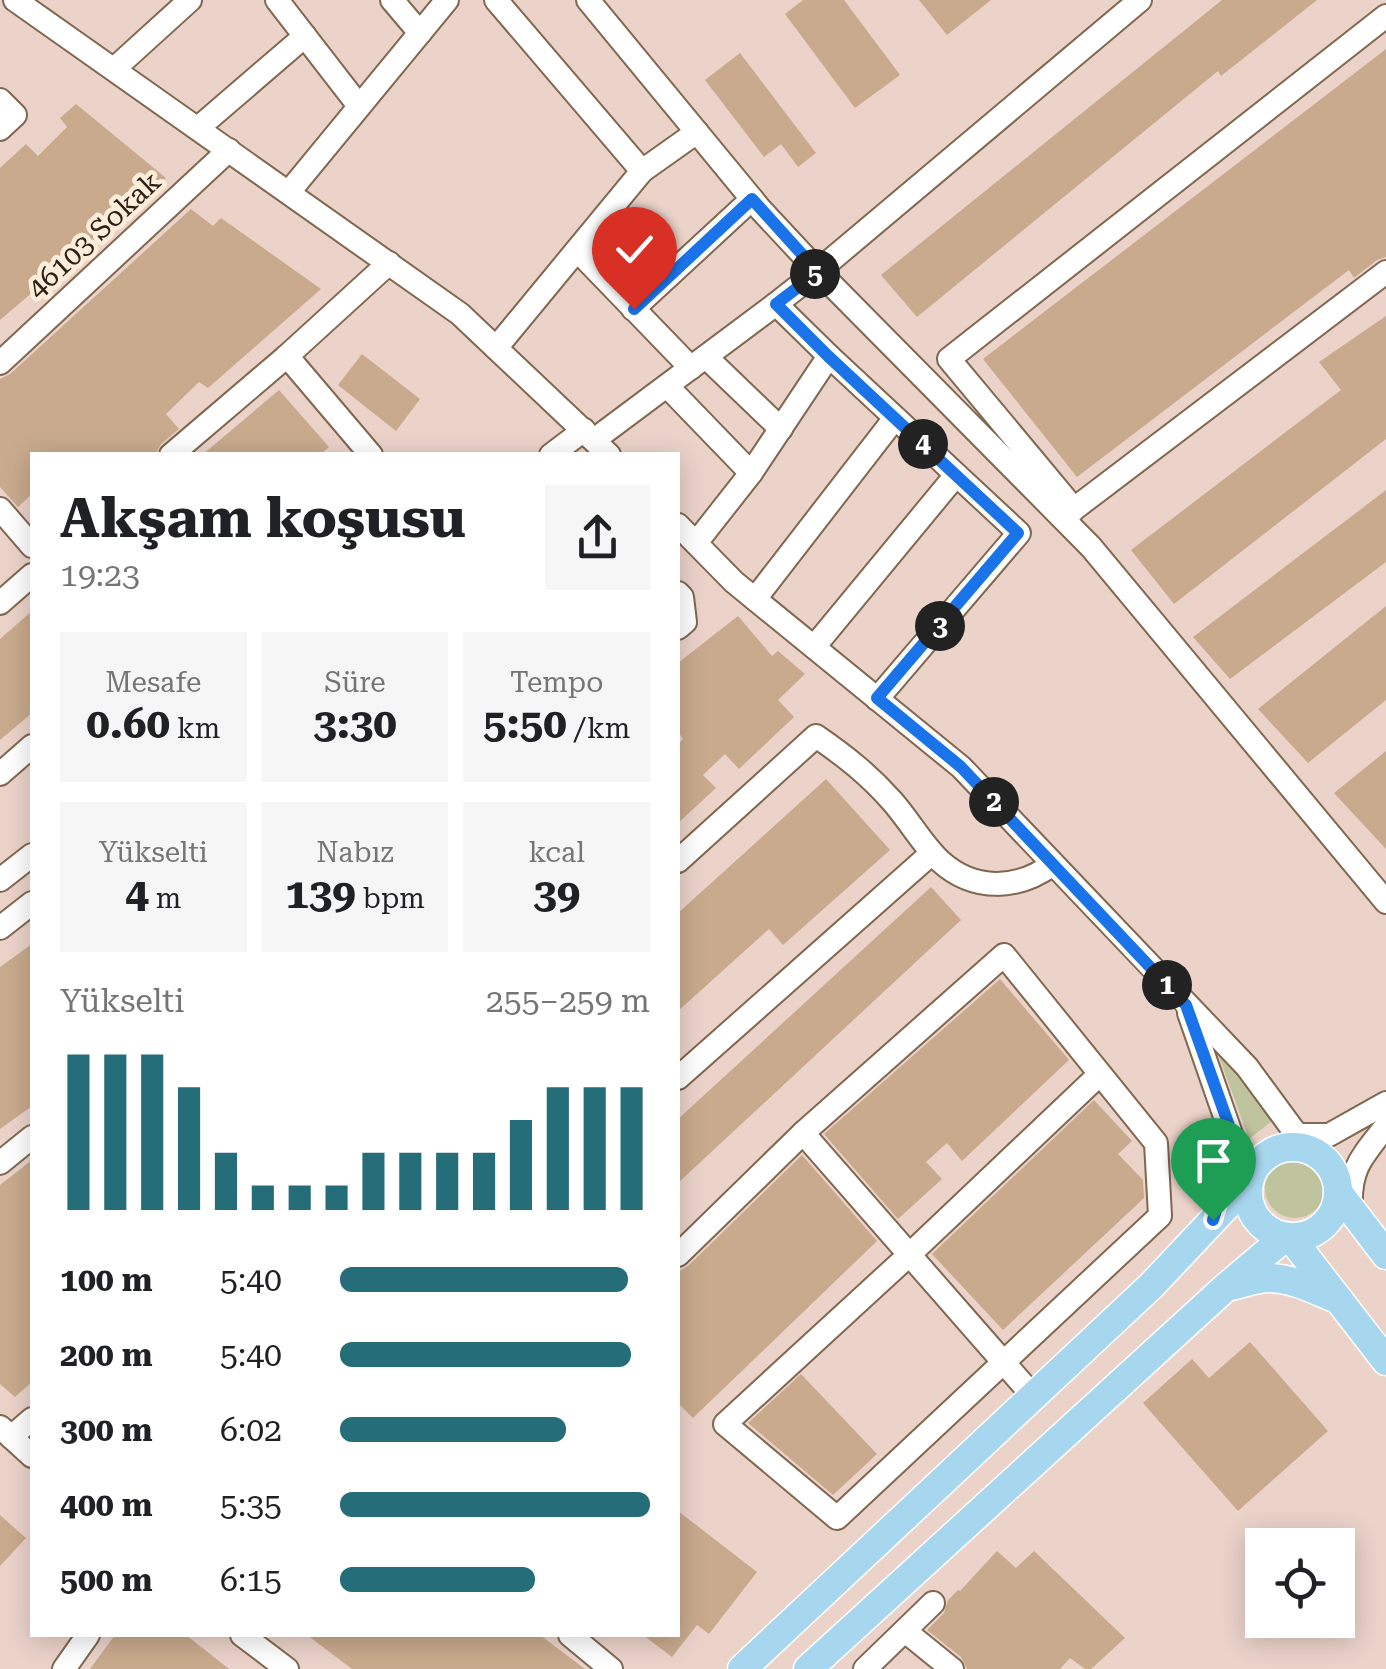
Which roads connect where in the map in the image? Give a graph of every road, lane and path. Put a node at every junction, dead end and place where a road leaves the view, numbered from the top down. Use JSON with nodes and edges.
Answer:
{"nodes":[{"id":1,"x":190,"y":0,"type":"edge"},
{"id":2,"x":277,"y":0,"type":"edge"},
{"id":3,"x":392,"y":0,"type":"edge"},
{"id":4,"x":447,"y":0,"type":"edge"},
{"id":5,"x":496,"y":0,"type":"edge"},
{"id":6,"x":1140,"y":0,"type":"edge"},
{"id":7,"x":26,"y":3,"type":"edge"},
{"id":8,"x":602,"y":5,"type":"edge"},
{"id":9,"x":1385,"y":20,"type":"edge"},
{"id":10,"x":420,"y":33,"type":"junction"},
{"id":11,"x":305,"y":36,"type":"junction"},
{"id":12,"x":114,"y":69,"type":"junction"},
{"id":13,"x":0,"y":100,"type":"edge"},
{"id":14,"x":359,"y":106,"type":"junction"},
{"id":15,"x":198,"y":128,"type":"junction"},
{"id":16,"x":0,"y":129,"type":"edge"},
{"id":17,"x":697,"y":132,"type":"junction"},
{"id":18,"x":228,"y":150,"type":"junction"},
{"id":19,"x":642,"y":171,"type":"junction"},
{"id":20,"x":289,"y":192,"type":"junction"},
{"id":21,"x":752,"y":199,"type":"junction"},
{"id":22,"x":577,"y":250,"type":"junction"},
{"id":23,"x":389,"y":263,"type":"junction"},
{"id":24,"x":818,"y":272,"type":"junction"},
{"id":25,"x":1386,"y":272,"type":"edge"},
{"id":26,"x":776,"y":304,"type":"junction"},
{"id":27,"x":634,"y":309,"type":"junction"},
{"id":28,"x":496,"y":348,"type":"junction"},
{"id":29,"x":287,"y":356,"type":"junction"},
{"id":30,"x":828,"y":356,"type":"junction"},
{"id":31,"x":0,"y":363,"type":"edge"},
{"id":32,"x":698,"y":363,"type":"junction"},
{"id":33,"x":668,"y":386,"type":"junction"},
{"id":34,"x":895,"y":418,"type":"junction"},
{"id":35,"x":780,"y":429,"type":"junction"},
{"id":36,"x":596,"y":442,"type":"edge"},
{"id":37,"x":175,"y":452,"type":"edge"},
{"id":38,"x":368,"y":452,"type":"edge"},
{"id":39,"x":561,"y":452,"type":"edge"},
{"id":40,"x":751,"y":474,"type":"junction"},
{"id":41,"x":956,"y":475,"type":"junction"},
{"id":42,"x":0,"y":510,"type":"edge"},
{"id":43,"x":1069,"y":514,"type":"junction"},
{"id":44,"x":680,"y":526,"type":"edge"},
{"id":45,"x":30,"y":544,"type":"edge"},
{"id":46,"x":696,"y":544,"type":"junction"},
{"id":47,"x":30,"y":577,"type":"edge"},
{"id":48,"x":680,"y":595,"type":"edge"},
{"id":49,"x":755,"y":599,"type":"junction"},
{"id":50,"x":0,"y":604,"type":"edge"},
{"id":51,"x":680,"y":626,"type":"edge"},
{"id":52,"x":814,"y":646,"type":"junction"},
{"id":53,"x":877,"y":698,"type":"junction"},
{"id":54,"x":30,"y":748,"type":"edge"},
{"id":55,"x":0,"y":774,"type":"edge"},
{"id":56,"x":932,"y":853,"type":"junction"},
{"id":57,"x":30,"y":857,"type":"edge"},
{"id":58,"x":680,"y":860,"type":"edge"},
{"id":59,"x":1053,"y":864,"type":"junction"},
{"id":60,"x":0,"y":880,"type":"edge"},
{"id":61,"x":1386,"y":902,"type":"edge"},
{"id":62,"x":30,"y":905,"type":"edge"},
{"id":63,"x":0,"y":928,"type":"edge"},
{"id":64,"x":1186,"y":1005,"type":"junction"},
{"id":65,"x":1100,"y":1074,"type":"junction"},
{"id":66,"x":680,"y":1076,"type":"edge"},
{"id":67,"x":1386,"y":1103,"type":"edge"},
{"id":68,"x":1386,"y":1126,"type":"edge"},
{"id":69,"x":802,"y":1133,"type":"junction"},
{"id":70,"x":1232,"y":1134,"type":"junction"},
{"id":71,"x":30,"y":1138,"type":"edge"},
{"id":72,"x":1310,"y":1142,"type":"junction"},
{"id":73,"x":0,"y":1162,"type":"edge"},
{"id":74,"x":1249,"y":1179,"type":"junction"},
{"id":75,"x":1345,"y":1190,"type":"junction"},
{"id":76,"x":1213,"y":1220,"type":"junction"},
{"id":77,"x":1288,"y":1237,"type":"junction"},
{"id":78,"x":680,"y":1253,"type":"edge"},
{"id":79,"x":910,"y":1255,"type":"junction"},
{"id":80,"x":1386,"y":1255,"type":"edge"},
{"id":81,"x":1225,"y":1288,"type":"junction"},
{"id":82,"x":1340,"y":1300,"type":"junction"},
{"id":83,"x":1386,"y":1360,"type":"edge"},
{"id":84,"x":1004,"y":1363,"type":"junction"},
{"id":85,"x":1033,"y":1396,"type":"junction"},
{"id":86,"x":30,"y":1419,"type":"edge"},
{"id":87,"x":6,"y":1432,"type":"edge"},
{"id":88,"x":30,"y":1454,"type":"edge"},
{"id":89,"x":933,"y":1603,"type":"dead end"},
{"id":90,"x":905,"y":1630,"type":"junction"},
{"id":91,"x":87,"y":1637,"type":"edge"},
{"id":92,"x":245,"y":1637,"type":"edge"},
{"id":93,"x":572,"y":1637,"type":"edge"},
{"id":94,"x":64,"y":1669,"type":"edge"},
{"id":95,"x":286,"y":1669,"type":"edge"},
{"id":96,"x":611,"y":1669,"type":"edge"},
{"id":97,"x":742,"y":1669,"type":"edge"},
{"id":98,"x":808,"y":1669,"type":"edge"},
{"id":99,"x":865,"y":1669,"type":"edge"},
{"id":100,"x":952,"y":1669,"type":"edge"}],
"edges":[{"from":1,"to":12,"type":"street"},
{"from":2,"to":11,"type":"street"},
{"from":3,"to":10,"type":"street"},
{"from":4,"to":10,"type":"street"},
{"from":5,"to":19,"type":"street"},
{"from":6,"to":24,"type":"street"},
{"from":7,"to":12,"type":"street"},
{"from":8,"to":17,"type":"street"},
{"from":9,"to":43,"type":"street"},
{"from":10,"to":14,"type":"street"},
{"from":11,"to":14,"type":"street"},
{"from":11,"to":15,"type":"street"},
{"from":12,"to":15,"type":"street"},
{"from":13,"to":16,"type":"street"},
{"from":14,"to":20,"type":"street"},
{"from":15,"to":18,"type":"street"},
{"from":17,"to":19,"type":"street"},
{"from":17,"to":21,"type":"street"},
{"from":18,"to":20,"type":"street"},
{"from":18,"to":31,"type":"street","name":"46103 Sokak"},
{"from":19,"to":22,"type":"street"},
{"from":20,"to":23,"type":"street"},
{"from":21,"to":24,"type":"street"},
{"from":21,"to":27,"type":"street"},
{"from":22,"to":27,"type":"street"},
{"from":22,"to":28,"type":"street"},
{"from":23,"to":28,"type":"street"},
{"from":23,"to":29,"type":"street"},
{"from":24,"to":26,"type":"street"},
{"from":24,"to":43,"type":"street"},
{"from":25,"to":43,"type":"street"},
{"from":26,"to":30,"type":"street"},
{"from":26,"to":32,"type":"street"},
{"from":27,"to":32,"type":"street"},
{"from":28,"to":36,"type":"street"},
{"from":29,"to":37,"type":"street"},
{"from":29,"to":38,"type":"street"},
{"from":30,"to":34,"type":"street"},
{"from":30,"to":35,"type":"street"},
{"from":32,"to":33,"type":"street"},
{"from":32,"to":35,"type":"street"},
{"from":33,"to":36,"type":"street"},
{"from":33,"to":40,"type":"street"},
{"from":34,"to":41,"type":"street"},
{"from":34,"to":49,"type":"street"},
{"from":35,"to":40,"type":"street"},
{"from":36,"to":39,"type":"street"},
{"from":40,"to":46,"type":"street"},
{"from":41,"to":52,"type":"street"},
{"from":41,"to":53,"type":"street"},
{"from":42,"to":45,"type":"street"},
{"from":43,"to":61,"type":"street"},
{"from":44,"to":46,"type":"street"},
{"from":46,"to":49,"type":"street"},
{"from":47,"to":50,"type":"street"},
{"from":48,"to":51,"type":"street"},
{"from":49,"to":52,"type":"street"},
{"from":52,"to":53,"type":"street"},
{"from":53,"to":59,"type":"street"},
{"from":54,"to":55,"type":"street"},
{"from":56,"to":58,"type":"street"},
{"from":56,"to":59,"type":"street"},
{"from":56,"to":66,"type":"street"},
{"from":57,"to":60,"type":"street"},
{"from":59,"to":64,"type":"street"},
{"from":62,"to":63,"type":"street"},
{"from":64,"to":70,"type":"street"},
{"from":64,"to":72,"type":"street"},
{"from":65,"to":69,"type":"street"},
{"from":65,"to":79,"type":"street"},
{"from":65,"to":84,"type":"street"},
{"from":67,"to":72,"type":"street"},
{"from":68,"to":75,"type":"street"},
{"from":69,"to":78,"type":"street"},
{"from":69,"to":79,"type":"street"},
{"from":70,"to":74,"type":"street"},
{"from":70,"to":76,"type":"street"},
{"from":71,"to":73,"type":"street"},
{"from":72,"to":74,"type":"main road"},
{"from":72,"to":75,"type":"main road"},
{"from":74,"to":76,"type":"main road"},
{"from":74,"to":77,"type":"main road"},
{"from":75,"to":77,"type":"main road"},
{"from":75,"to":80,"type":"main road"},
{"from":76,"to":85,"type":"main road"},
{"from":77,"to":81,"type":"main road"},
{"from":77,"to":82,"type":"main road"},
{"from":79,"to":84,"type":"street"},
{"from":79,"to":84,"type":"street"},
{"from":81,"to":82,"type":"main road"},
{"from":81,"to":98,"type":"main road"},
{"from":82,"to":83,"type":"main road"},
{"from":84,"to":85,"type":"street"},
{"from":85,"to":97,"type":"main road"},
{"from":86,"to":87,"type":"street"},
{"from":87,"to":88,"type":"street"},
{"from":89,"to":90,"type":"street"},
{"from":90,"to":99,"type":"street"},
{"from":90,"to":100,"type":"street"},
{"from":91,"to":94,"type":"street"},
{"from":92,"to":95,"type":"street"},
{"from":93,"to":96,"type":"street"}]}
